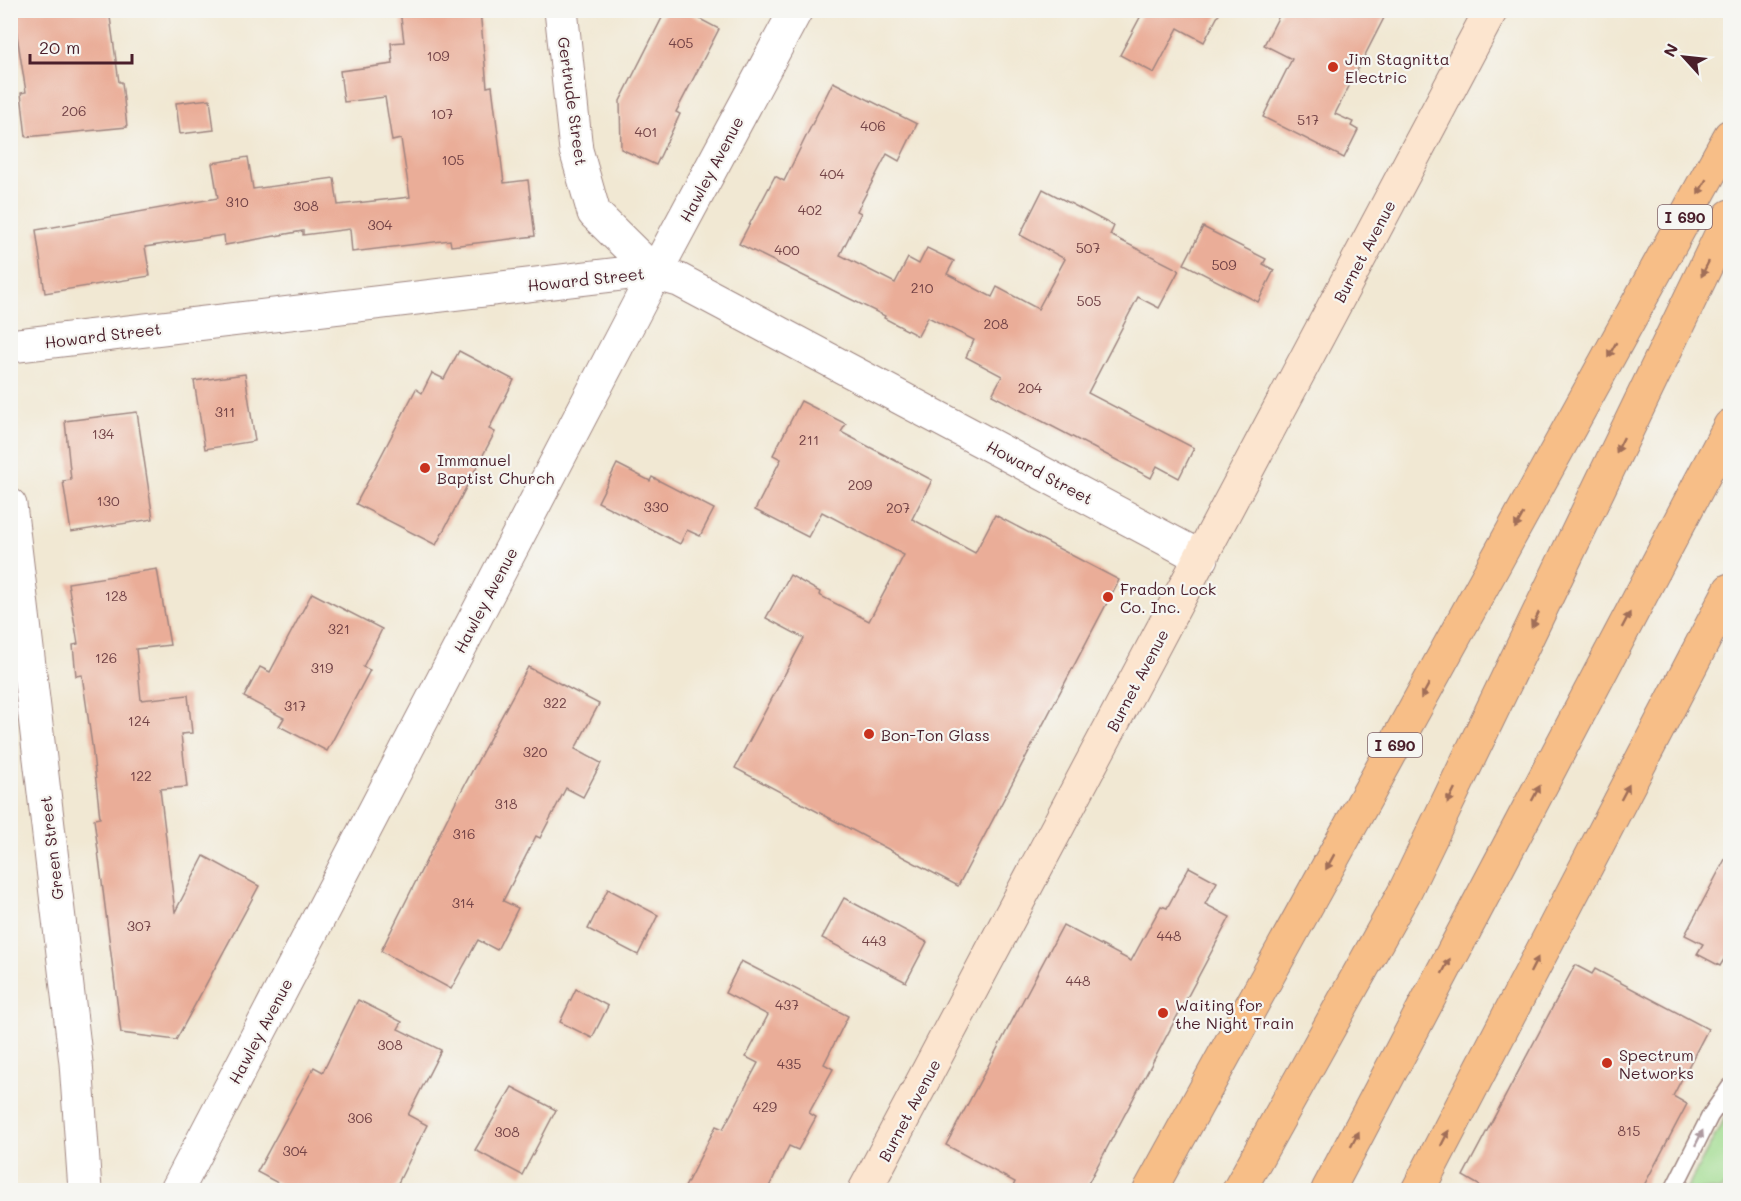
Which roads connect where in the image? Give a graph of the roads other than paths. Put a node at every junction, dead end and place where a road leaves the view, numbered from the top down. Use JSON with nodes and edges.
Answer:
{"nodes":[{"id":1,"x":561,"y":10,"type":"edge"},
{"id":2,"x":796,"y":10,"type":"edge"},
{"id":3,"x":1491,"y":10,"type":"edge"},
{"id":4,"x":1731,"y":136,"type":"edge"},
{"id":5,"x":1731,"y":216,"type":"edge"},
{"id":6,"x":655,"y":273,"type":"junction"},
{"id":7,"x":10,"y":346,"type":"edge"},
{"id":8,"x":1731,"y":426,"type":"edge"},
{"id":9,"x":10,"y":506,"type":"edge"},
{"id":10,"x":1202,"y":558,"type":"junction"},
{"id":11,"x":1731,"y":590,"type":"edge"},
{"id":12,"x":1731,"y":1087,"type":"edge"},
{"id":13,"x":85,"y":1191,"type":"edge"},
{"id":14,"x":177,"y":1191,"type":"edge"},
{"id":15,"x":865,"y":1191,"type":"edge"},
{"id":16,"x":1150,"y":1191,"type":"edge"},
{"id":17,"x":1239,"y":1191,"type":"edge"},
{"id":18,"x":1328,"y":1191,"type":"edge"},
{"id":19,"x":1418,"y":1191,"type":"edge"},
{"id":20,"x":1673,"y":1191,"type":"edge"}],
"edges":[{"from":1,"to":6,"type":"street","name":"Gertrude Street"},
{"from":2,"to":6,"type":"street","name":"Hawley Avenue"},
{"from":3,"to":10,"type":"street","name":"Burnet Avenue"},
{"from":4,"to":16,"type":"highway","number":"I 690","one_way":true},
{"from":5,"to":17,"type":"highway","one_way":true},
{"from":6,"to":7,"type":"street","name":"Howard Street"},
{"from":6,"to":10,"type":"street","name":"Howard Street"},
{"from":6,"to":14,"type":"street","name":"Hawley Avenue"},
{"from":18,"to":8,"type":"highway","one_way":true},
{"from":9,"to":13,"type":"street","name":"Green Street"},
{"from":10,"to":15,"type":"street","name":"Burnet Avenue"},
{"from":19,"to":11,"type":"highway","one_way":true},
{"from":20,"to":12,"type":"lane","one_way":true}]}
